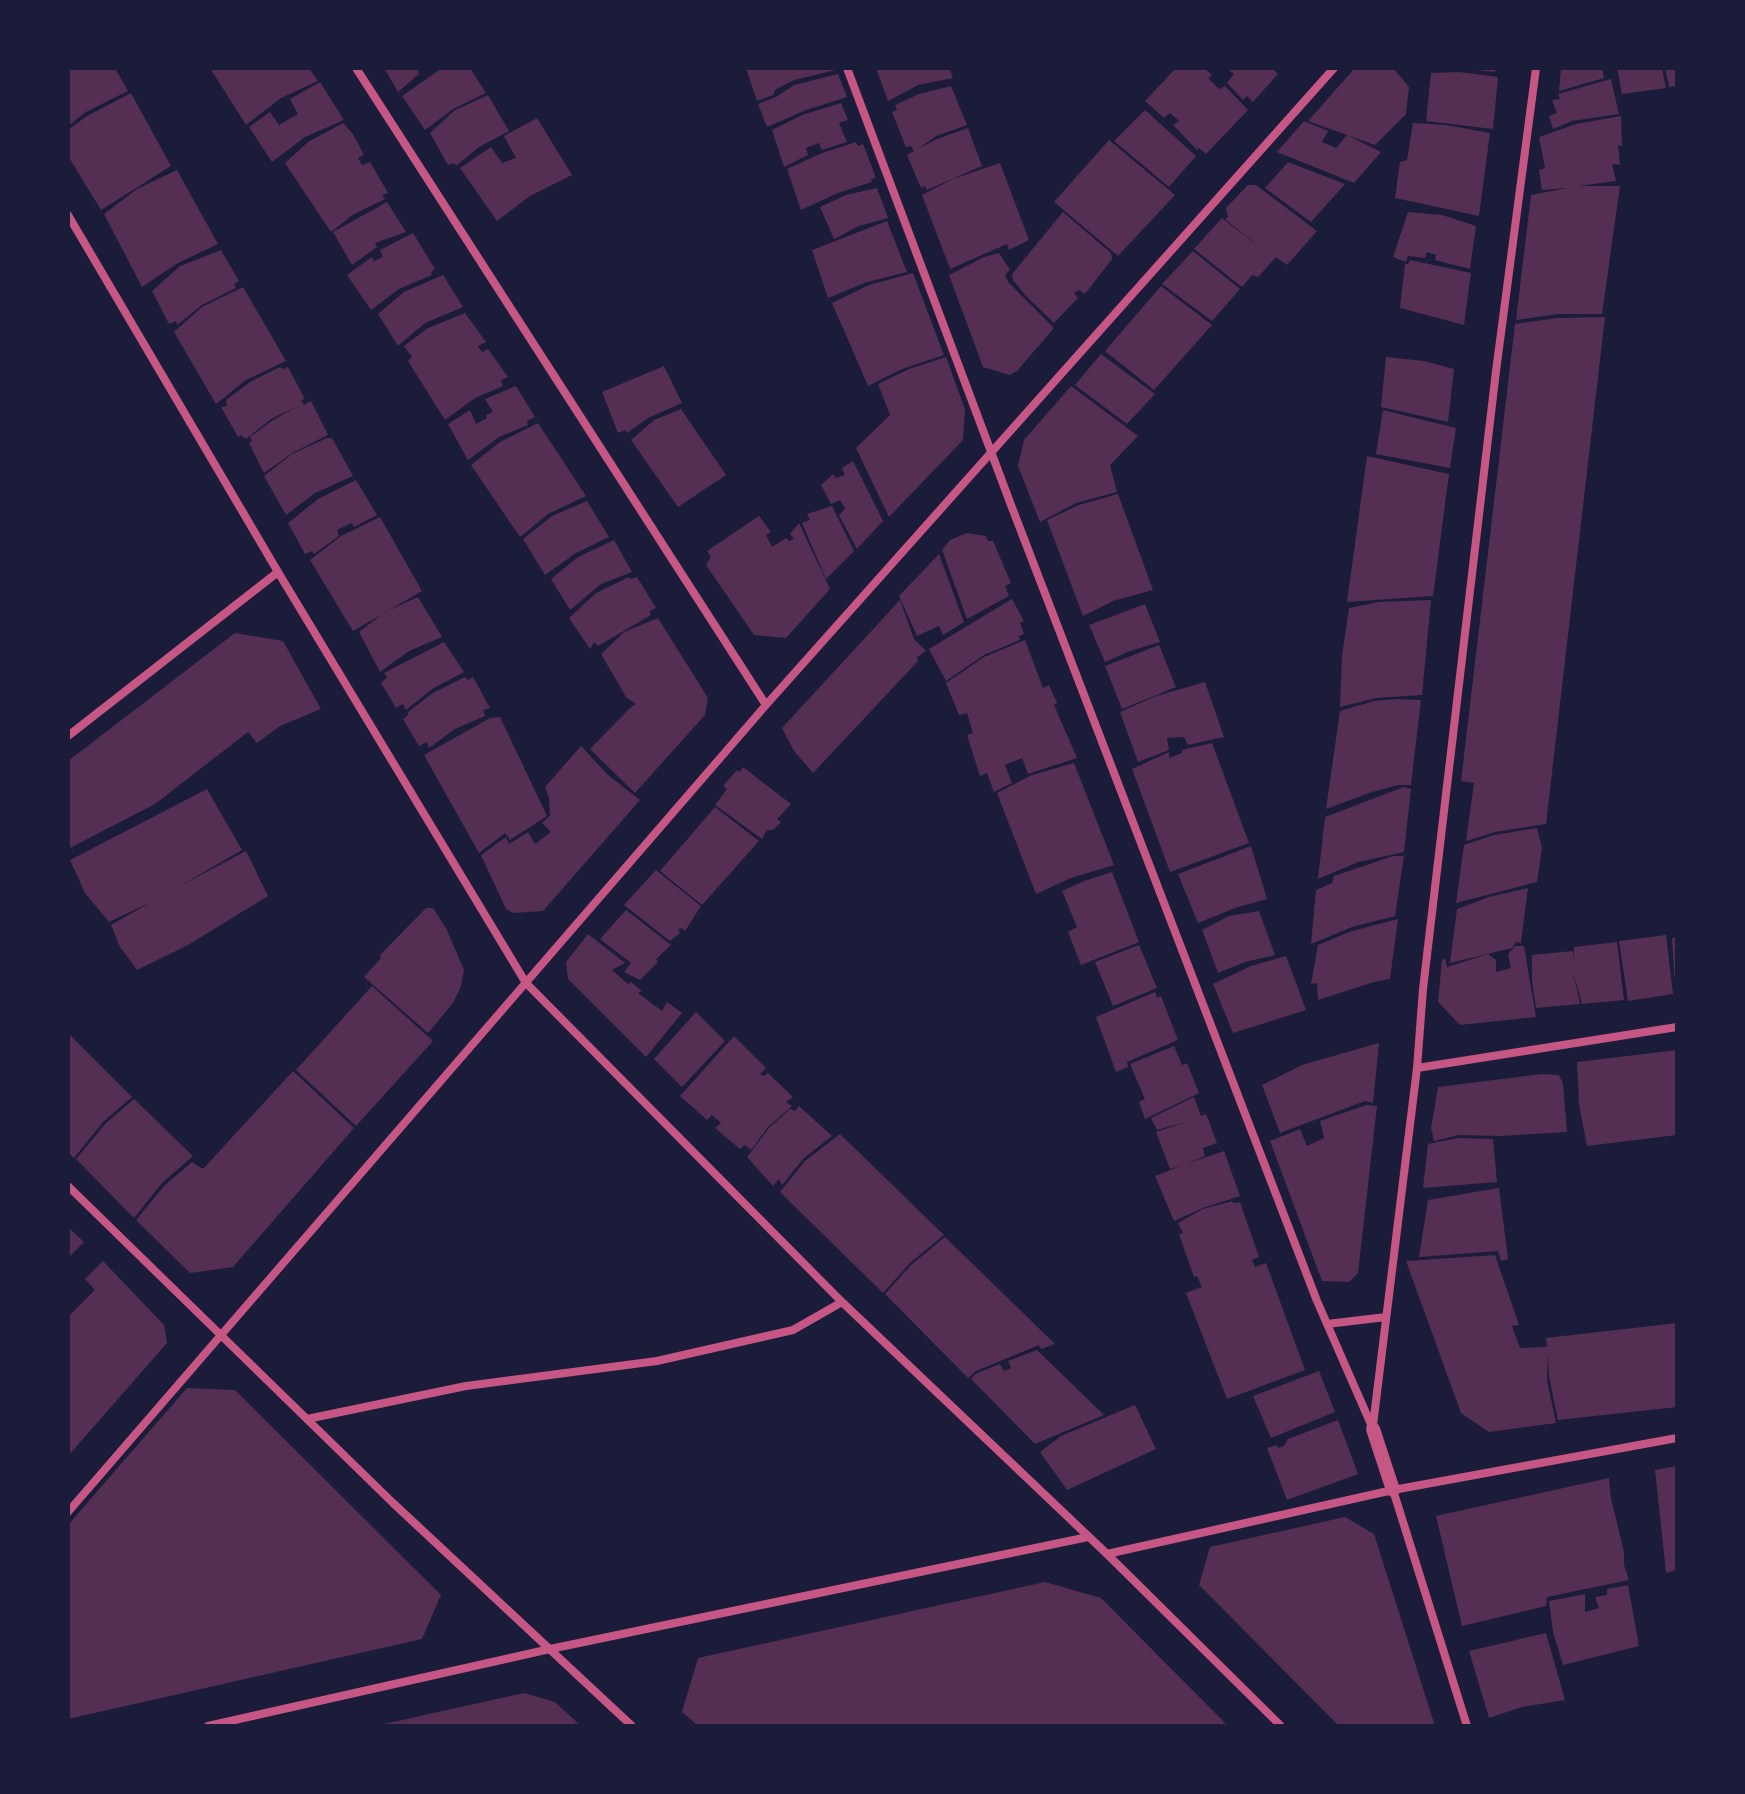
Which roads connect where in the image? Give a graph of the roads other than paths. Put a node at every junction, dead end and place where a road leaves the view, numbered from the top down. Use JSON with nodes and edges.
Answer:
{"nodes":[{"id":1,"x":356,"y":68,"type":"edge"},
{"id":2,"x":847,"y":68,"type":"edge"},
{"id":3,"x":1334,"y":68,"type":"edge"},
{"id":4,"x":1536,"y":68,"type":"edge"},
{"id":5,"x":68,"y":215,"type":"edge"},
{"id":6,"x":991,"y":452,"type":"junction"},
{"id":7,"x":278,"y":572,"type":"junction"},
{"id":8,"x":766,"y":705,"type":"junction"},
{"id":9,"x":68,"y":736,"type":"edge"},
{"id":10,"x":526,"y":983,"type":"junction"},
{"id":11,"x":1677,"y":1027,"type":"edge"},
{"id":12,"x":1417,"y":1068,"type":"junction"},
{"id":13,"x":68,"y":1186,"type":"edge"},
{"id":14,"x":842,"y":1302,"type":"junction"},
{"id":15,"x":1386,"y":1317,"type":"junction"},
{"id":16,"x":1327,"y":1324,"type":"junction"},
{"id":17,"x":223,"y":1336,"type":"junction"},
{"id":18,"x":307,"y":1419,"type":"junction"},
{"id":19,"x":1373,"y":1429,"type":"junction"},
{"id":20,"x":1677,"y":1438,"type":"edge"},
{"id":21,"x":1393,"y":1490,"type":"junction"},
{"id":22,"x":68,"y":1512,"type":"edge"},
{"id":23,"x":1088,"y":1537,"type":"junction"},
{"id":24,"x":1107,"y":1554,"type":"junction"},
{"id":25,"x":550,"y":1649,"type":"junction"},
{"id":26,"x":208,"y":1726,"type":"edge"},
{"id":27,"x":632,"y":1726,"type":"edge"},
{"id":28,"x":1281,"y":1726,"type":"edge"},
{"id":29,"x":1467,"y":1726,"type":"edge"}],
"edges":[{"from":1,"to":8,"type":"street"},
{"from":2,"to":6,"type":"street"},
{"from":3,"to":6,"type":"street"},
{"from":4,"to":12,"type":"street"},
{"from":5,"to":7,"type":"street"},
{"from":6,"to":8,"type":"street"},
{"from":6,"to":16,"type":"street"},
{"from":7,"to":9,"type":"street"},
{"from":7,"to":10,"type":"street"},
{"from":8,"to":10,"type":"street"},
{"from":10,"to":14,"type":"street"},
{"from":10,"to":17,"type":"street"},
{"from":11,"to":12,"type":"street"},
{"from":12,"to":15,"type":"street"},
{"from":13,"to":17,"type":"street"},
{"from":14,"to":18,"type":"street"},
{"from":14,"to":23,"type":"street"},
{"from":15,"to":16,"type":"street"},
{"from":15,"to":19,"type":"street"},
{"from":16,"to":19,"type":"street"},
{"from":17,"to":18,"type":"street"},
{"from":17,"to":22,"type":"street"},
{"from":18,"to":25,"type":"street"},
{"from":19,"to":21,"type":"street"},
{"from":20,"to":21,"type":"street"},
{"from":21,"to":24,"type":"street"},
{"from":21,"to":29,"type":"street"},
{"from":23,"to":24,"type":"street"},
{"from":23,"to":25,"type":"street"},
{"from":24,"to":28,"type":"street"},
{"from":25,"to":26,"type":"street"},
{"from":25,"to":27,"type":"street"}]}
